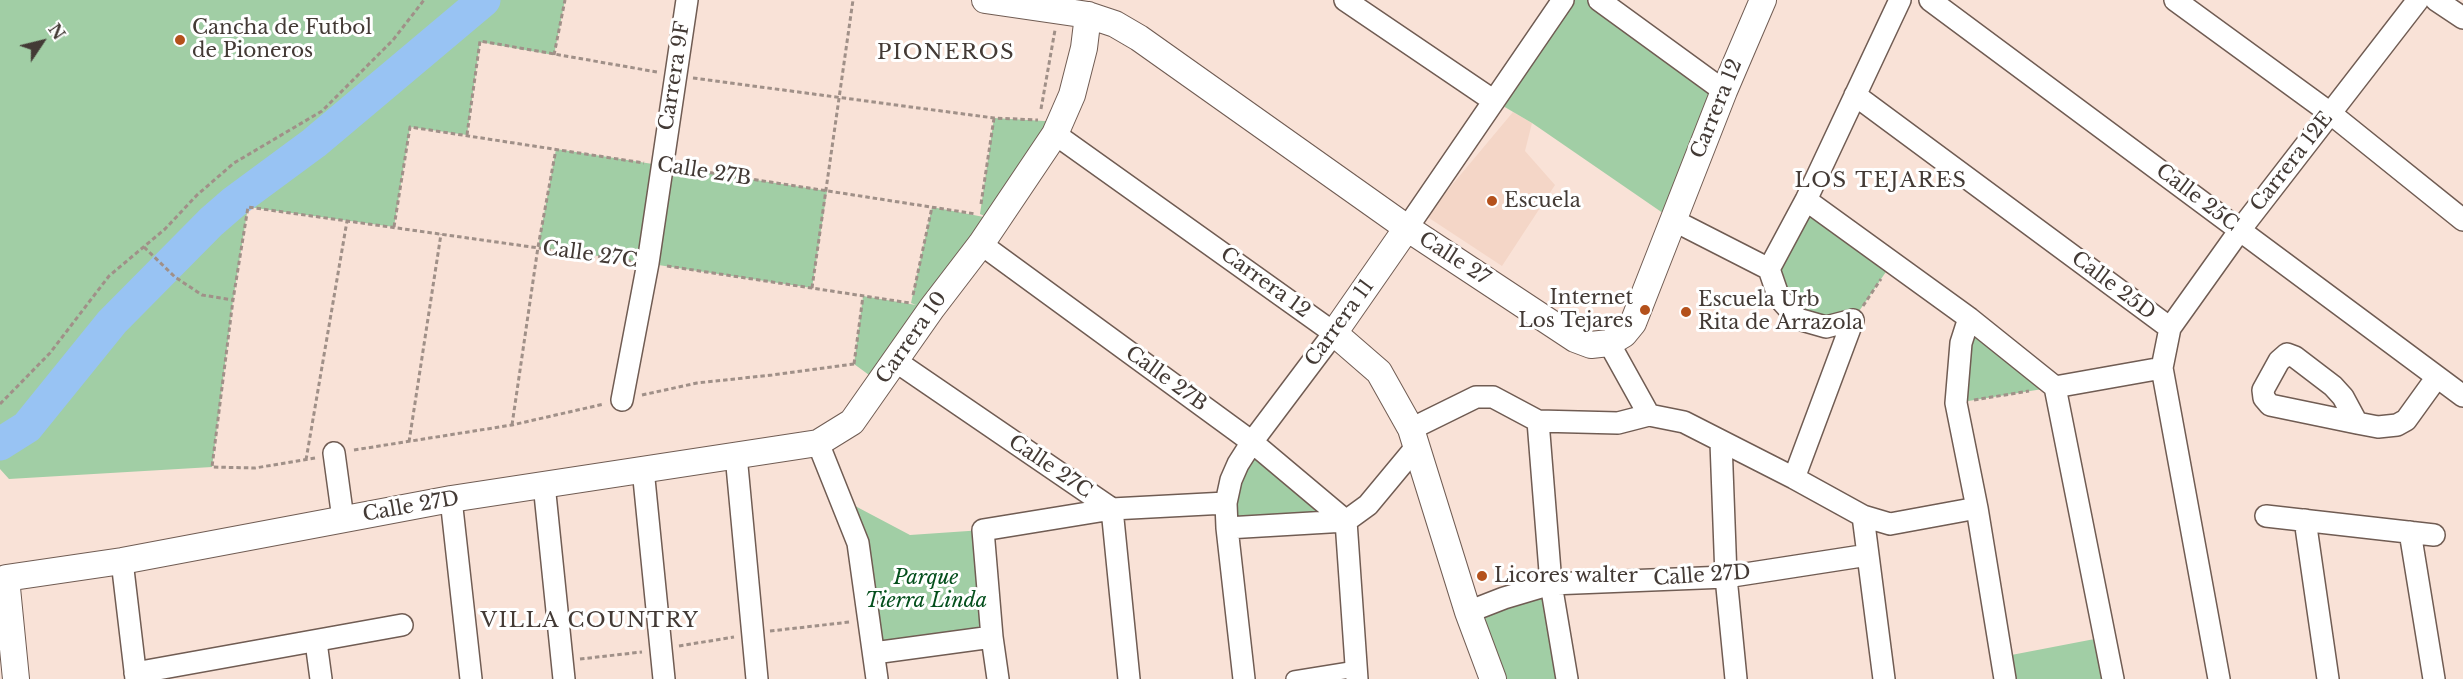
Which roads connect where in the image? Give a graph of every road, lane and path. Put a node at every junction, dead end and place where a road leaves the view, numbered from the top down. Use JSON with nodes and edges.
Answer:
{"nodes":[{"id":1,"x":424,"y":0,"type":"edge"},
{"id":2,"x":565,"y":0,"type":"edge"},
{"id":3,"x":687,"y":0,"type":"edge"},
{"id":4,"x":853,"y":0,"type":"edge"},
{"id":5,"x":985,"y":0,"type":"edge"},
{"id":6,"x":1345,"y":0,"type":"edge"},
{"id":7,"x":1563,"y":0,"type":"edge"},
{"id":8,"x":1763,"y":0,"type":"edge"},
{"id":9,"x":1900,"y":0,"type":"edge"},
{"id":10,"x":1930,"y":0,"type":"edge"},
{"id":11,"x":2175,"y":0,"type":"edge"},
{"id":12,"x":2418,"y":0,"type":"edge"},
{"id":13,"x":2436,"y":0,"type":"edge"},
{"id":14,"x":1610,"y":4,"type":"edge"},
{"id":15,"x":1088,"y":8,"type":"edge"},
{"id":16,"x":1058,"y":11,"type":"junction"},
{"id":17,"x":2463,"y":18,"type":"edge"},
{"id":18,"x":554,"y":55,"type":"junction"},
{"id":19,"x":677,"y":75,"type":"junction"},
{"id":20,"x":1724,"y":91,"type":"junction"},
{"id":21,"x":1856,"y":95,"type":"junction"},
{"id":22,"x":839,"y":98,"type":"junction"},
{"id":23,"x":1494,"y":101,"type":"junction"},
{"id":24,"x":2330,"y":113,"type":"junction"},
{"id":25,"x":994,"y":118,"type":"junction"},
{"id":26,"x":1047,"y":127,"type":"junction"},
{"id":27,"x":467,"y":135,"type":"junction"},
{"id":28,"x":556,"y":149,"type":"junction"},
{"id":29,"x":661,"y":165,"type":"junction"},
{"id":30,"x":827,"y":191,"type":"junction"},
{"id":31,"x":1806,"y":200,"type":"junction"},
{"id":32,"x":932,"y":207,"type":"junction"},
{"id":33,"x":347,"y":220,"type":"junction"},
{"id":34,"x":1672,"y":220,"type":"junction"},
{"id":35,"x":2463,"y":220,"type":"edge"},
{"id":36,"x":394,"y":227,"type":"junction"},
{"id":37,"x":1407,"y":228,"type":"junction"},
{"id":38,"x":2240,"y":230,"type":"junction"},
{"id":39,"x":441,"y":234,"type":"junction"},
{"id":40,"x":981,"y":243,"type":"junction"},
{"id":41,"x":144,"y":247,"type":"junction"},
{"id":42,"x":538,"y":247,"type":"junction"},
{"id":43,"x":648,"y":263,"type":"junction"},
{"id":44,"x":1892,"y":263,"type":"junction"},
{"id":45,"x":1769,"y":269,"type":"junction"},
{"id":46,"x":812,"y":288,"type":"junction"},
{"id":47,"x":863,"y":296,"type":"junction"},
{"id":48,"x":233,"y":300,"type":"junction"},
{"id":49,"x":1969,"y":318,"type":"junction"},
{"id":50,"x":1853,"y":320,"type":"junction"},
{"id":51,"x":2170,"y":328,"type":"junction"},
{"id":52,"x":1334,"y":333,"type":"junction"},
{"id":53,"x":1609,"y":343,"type":"junction"},
{"id":54,"x":894,"y":360,"type":"junction"},
{"id":55,"x":2162,"y":368,"type":"junction"},
{"id":56,"x":2437,"y":377,"type":"junction"},
{"id":57,"x":2055,"y":387,"type":"junction"},
{"id":58,"x":2463,"y":396,"type":"edge"},
{"id":59,"x":622,"y":400,"type":"junction"},
{"id":60,"x":1956,"y":403,"type":"junction"},
{"id":61,"x":0,"y":404,"type":"edge"},
{"id":62,"x":1649,"y":415,"type":"junction"},
{"id":63,"x":1538,"y":422,"type":"junction"},
{"id":64,"x":2357,"y":423,"type":"dead end"},
{"id":65,"x":512,"y":425,"type":"junction"},
{"id":66,"x":1414,"y":437,"type":"junction"},
{"id":67,"x":409,"y":442,"type":"junction"},
{"id":68,"x":1252,"y":442,"type":"junction"},
{"id":69,"x":1721,"y":442,"type":"junction"},
{"id":70,"x":818,"y":443,"type":"junction"},
{"id":71,"x":334,"y":453,"type":"junction"},
{"id":72,"x":736,"y":455,"type":"junction"},
{"id":73,"x":306,"y":460,"type":"junction"},
{"id":74,"x":643,"y":469,"type":"junction"},
{"id":75,"x":1794,"y":478,"type":"junction"},
{"id":76,"x":544,"y":484,"type":"junction"},
{"id":77,"x":451,"y":499,"type":"junction"},
{"id":78,"x":1226,"y":503,"type":"junction"},
{"id":79,"x":1977,"y":508,"type":"junction"},
{"id":80,"x":1112,"y":509,"type":"junction"},
{"id":81,"x":1863,"y":516,"type":"junction"},
{"id":82,"x":2266,"y":516,"type":"dead end"},
{"id":83,"x":343,"y":519,"type":"junction"},
{"id":84,"x":2305,"y":520,"type":"junction"},
{"id":85,"x":1346,"y":521,"type":"junction"},
{"id":86,"x":1227,"y":528,"type":"junction"},
{"id":87,"x":2410,"y":532,"type":"junction"},
{"id":88,"x":2434,"y":535,"type":"dead end"},
{"id":89,"x":1868,"y":555,"type":"junction"},
{"id":90,"x":122,"y":561,"type":"junction"},
{"id":91,"x":1726,"y":577,"type":"junction"},
{"id":92,"x":1551,"y":584,"type":"junction"},
{"id":93,"x":1468,"y":612,"type":"junction"},
{"id":94,"x":870,"y":619,"type":"junction"},
{"id":95,"x":402,"y":625,"type":"dead end"},
{"id":96,"x":753,"y":633,"type":"junction"},
{"id":97,"x":992,"y":637,"type":"junction"},
{"id":98,"x":316,"y":642,"type":"junction"},
{"id":99,"x":661,"y":650,"type":"junction"},
{"id":100,"x":874,"y":653,"type":"junction"},
{"id":101,"x":203,"y":670,"type":"edge"},
{"id":102,"x":563,"y":670,"type":"edge"},
{"id":103,"x":1357,"y":674,"type":"edge"},
{"id":104,"x":135,"y":676,"type":"edge"},
{"id":105,"x":16,"y":679,"type":"edge"},
{"id":106,"x":321,"y":679,"type":"edge"},
{"id":107,"x":471,"y":679,"type":"edge"},
{"id":108,"x":664,"y":679,"type":"edge"},
{"id":109,"x":757,"y":679,"type":"edge"},
{"id":110,"x":877,"y":679,"type":"edge"},
{"id":111,"x":998,"y":679,"type":"edge"},
{"id":112,"x":1129,"y":679,"type":"edge"},
{"id":113,"x":1244,"y":679,"type":"edge"},
{"id":114,"x":1294,"y":679,"type":"edge"},
{"id":115,"x":1493,"y":679,"type":"edge"},
{"id":116,"x":1567,"y":679,"type":"edge"},
{"id":117,"x":1736,"y":679,"type":"edge"},
{"id":118,"x":1884,"y":679,"type":"edge"},
{"id":119,"x":2005,"y":679,"type":"edge"},
{"id":120,"x":2113,"y":679,"type":"edge"},
{"id":121,"x":2218,"y":679,"type":"edge"},
{"id":122,"x":2328,"y":679,"type":"edge"},
{"id":123,"x":2434,"y":679,"type":"edge"}],
"edges":[{"from":1,"to":41,"type":"path"},
{"from":2,"to":18,"type":"path"},
{"from":3,"to":19,"type":"street","name":"Carrera 9F"},
{"from":4,"to":22,"type":"path"},
{"from":5,"to":16,"type":"street","name":"Calle 27"},
{"from":6,"to":23,"type":"street"},
{"from":7,"to":23,"type":"street","name":"Carrera 11"},
{"from":8,"to":20,"type":"street","name":"Carrera 12"},
{"from":9,"to":21,"type":"street"},
{"from":10,"to":38,"type":"street","name":"Calle 25C"},
{"from":11,"to":24,"type":"street"},
{"from":12,"to":24,"type":"street","name":"Carrera 12E"},
{"from":13,"to":17,"type":"street"},
{"from":14,"to":20,"type":"street"},
{"from":15,"to":16,"type":"street","name":"Calle 27"},
{"from":15,"to":26,"type":"street","name":"Carrera 10"},
{"from":15,"to":37,"type":"street","name":"Calle 27"},
{"from":16,"to":26,"type":"path"},
{"from":18,"to":19,"type":"path"},
{"from":18,"to":27,"type":"path"},
{"from":19,"to":22,"type":"path"},
{"from":19,"to":29,"type":"street","name":"Carrera 9F"},
{"from":20,"to":34,"type":"street","name":"Carrera 12"},
{"from":21,"to":31,"type":"street"},
{"from":21,"to":51,"type":"street","name":"Calle 25D"},
{"from":22,"to":25,"type":"path"},
{"from":22,"to":30,"type":"path"},
{"from":23,"to":37,"type":"street","name":"Carrera 11"},
{"from":24,"to":35,"type":"street"},
{"from":24,"to":38,"type":"street","name":"Carrera 12E"},
{"from":25,"to":26,"type":"path"},
{"from":25,"to":32,"type":"path","name":"Calle 27B"},
{"from":26,"to":40,"type":"street","name":"Carrera 10"},
{"from":26,"to":52,"type":"street","name":"Carrera 12"},
{"from":27,"to":28,"type":"path","name":"Calle 27B"},
{"from":27,"to":36,"type":"path","name":"Calle 27B"},
{"from":28,"to":29,"type":"path","name":"Calle 27B"},
{"from":28,"to":42,"type":"path"},
{"from":29,"to":30,"type":"path","name":"Calle 27B"},
{"from":29,"to":43,"type":"street","name":"Carrera 9F"},
{"from":30,"to":32,"type":"path","name":"Calle 27B"},
{"from":30,"to":46,"type":"path"},
{"from":31,"to":44,"type":"street"},
{"from":31,"to":45,"type":"street"},
{"from":32,"to":47,"type":"path","name":"Calle 27C"},
{"from":33,"to":36,"type":"path","name":"Calle 27C"},
{"from":33,"to":48,"type":"path","name":"Calle 27C"},
{"from":33,"to":73,"type":"path"},
{"from":34,"to":45,"type":"street"},
{"from":34,"to":53,"type":"street","name":"Carrera 12"},
{"from":36,"to":39,"type":"path","name":"Calle 27C"},
{"from":37,"to":52,"type":"street","name":"Carrera 11"},
{"from":37,"to":53,"type":"street","name":"Calle 27"},
{"from":38,"to":51,"type":"street","name":"Carrera 12E"},
{"from":38,"to":56,"type":"street","name":"Calle 25C"},
{"from":39,"to":42,"type":"path","name":"Calle 27C"},
{"from":39,"to":67,"type":"path"},
{"from":40,"to":54,"type":"street","name":"Carrera 10"},
{"from":40,"to":68,"type":"street","name":"Calle 27B"},
{"from":41,"to":48,"type":"path"},
{"from":41,"to":61,"type":"path"},
{"from":42,"to":43,"type":"path","name":"Calle 27C"},
{"from":42,"to":65,"type":"path"},
{"from":43,"to":46,"type":"path","name":"Calle 27C"},
{"from":43,"to":59,"type":"street","name":"Carrera 9F"},
{"from":44,"to":49,"type":"street"},
{"from":44,"to":50,"type":"path"},
{"from":45,"to":50,"type":"street"},
{"from":46,"to":47,"type":"path","name":"Calle 27C"},
{"from":47,"to":59,"type":"path"},
{"from":48,"to":73,"type":"path"},
{"from":49,"to":57,"type":"street"},
{"from":49,"to":60,"type":"street"},
{"from":50,"to":75,"type":"street"},
{"from":51,"to":55,"type":"street","name":"Calle 25D"},
{"from":52,"to":66,"type":"street","name":"Carrera 12"},
{"from":52,"to":68,"type":"street","name":"Carrera 11"},
{"from":53,"to":62,"type":"street"},
{"from":54,"to":70,"type":"street","name":"Carrera 10"},
{"from":54,"to":80,"type":"street","name":"Calle 27C"},
{"from":55,"to":57,"type":"street"},
{"from":55,"to":121,"type":"street","name":"Calle 25D"},
{"from":56,"to":58,"type":"street","name":"Calle 25C"},
{"from":56,"to":64,"type":"street"},
{"from":57,"to":60,"type":"path"},
{"from":57,"to":120,"type":"street"},
{"from":59,"to":65,"type":"path"},
{"from":60,"to":79,"type":"street"},
{"from":62,"to":63,"type":"street"},
{"from":62,"to":69,"type":"street"},
{"from":63,"to":66,"type":"street"},
{"from":63,"to":92,"type":"street"},
{"from":65,"to":67,"type":"path"},
{"from":66,"to":85,"type":"street"},
{"from":66,"to":93,"type":"street","name":"Carrera 12"},
{"from":67,"to":71,"type":"path"},
{"from":68,"to":78,"type":"street","name":"Carrera 11"},
{"from":68,"to":85,"type":"street","name":"Calle 27B"},
{"from":69,"to":75,"type":"street"},
{"from":69,"to":91,"type":"street"},
{"from":70,"to":72,"type":"street","name":"Calle 27D"},
{"from":70,"to":94,"type":"street"},
{"from":71,"to":73,"type":"path"},
{"from":71,"to":83,"type":"street"},
{"from":72,"to":74,"type":"street","name":"Calle 27D"},
{"from":72,"to":96,"type":"street"},
{"from":74,"to":76,"type":"street","name":"Calle 27D"},
{"from":74,"to":99,"type":"street"},
{"from":75,"to":81,"type":"street"},
{"from":76,"to":77,"type":"street","name":"Calle 27D"},
{"from":76,"to":102,"type":"street"},
{"from":77,"to":83,"type":"street","name":"Calle 27D"},
{"from":77,"to":107,"type":"street"},
{"from":78,"to":80,"type":"street","name":"Calle 27C"},
{"from":78,"to":86,"type":"street","name":"Carrera 11"},
{"from":79,"to":81,"type":"street"},
{"from":79,"to":119,"type":"street"},
{"from":80,"to":97,"type":"street"},
{"from":80,"to":112,"type":"street"},
{"from":81,"to":89,"type":"street"},
{"from":82,"to":84,"type":"street"},
{"from":83,"to":90,"type":"street","name":"Calle 27D"},
{"from":84,"to":87,"type":"street"},
{"from":84,"to":122,"type":"street"},
{"from":85,"to":86,"type":"street"},
{"from":85,"to":103,"type":"street"},
{"from":86,"to":113,"type":"street","name":"Carrera 11"},
{"from":87,"to":88,"type":"street"},
{"from":87,"to":123,"type":"street"},
{"from":89,"to":91,"type":"street","name":"Calle 27D"},
{"from":89,"to":118,"type":"street"},
{"from":90,"to":104,"type":"street"},
{"from":90,"to":105,"type":"street","name":"Calle 27D"},
{"from":91,"to":92,"type":"street","name":"Calle 27D"},
{"from":91,"to":117,"type":"street"},
{"from":92,"to":93,"type":"street","name":"Calle 27D"},
{"from":92,"to":116,"type":"street"},
{"from":93,"to":115,"type":"street","name":"Carrera 12"},
{"from":94,"to":96,"type":"path"},
{"from":94,"to":100,"type":"street"},
{"from":95,"to":98,"type":"street"},
{"from":96,"to":99,"type":"path"},
{"from":96,"to":109,"type":"street"},
{"from":97,"to":100,"type":"street"},
{"from":97,"to":111,"type":"street"},
{"from":98,"to":101,"type":"street"},
{"from":98,"to":106,"type":"street"},
{"from":99,"to":102,"type":"path"},
{"from":99,"to":108,"type":"street"},
{"from":100,"to":110,"type":"street"},
{"from":101,"to":104,"type":"street"},
{"from":103,"to":114,"type":"street"}]}
